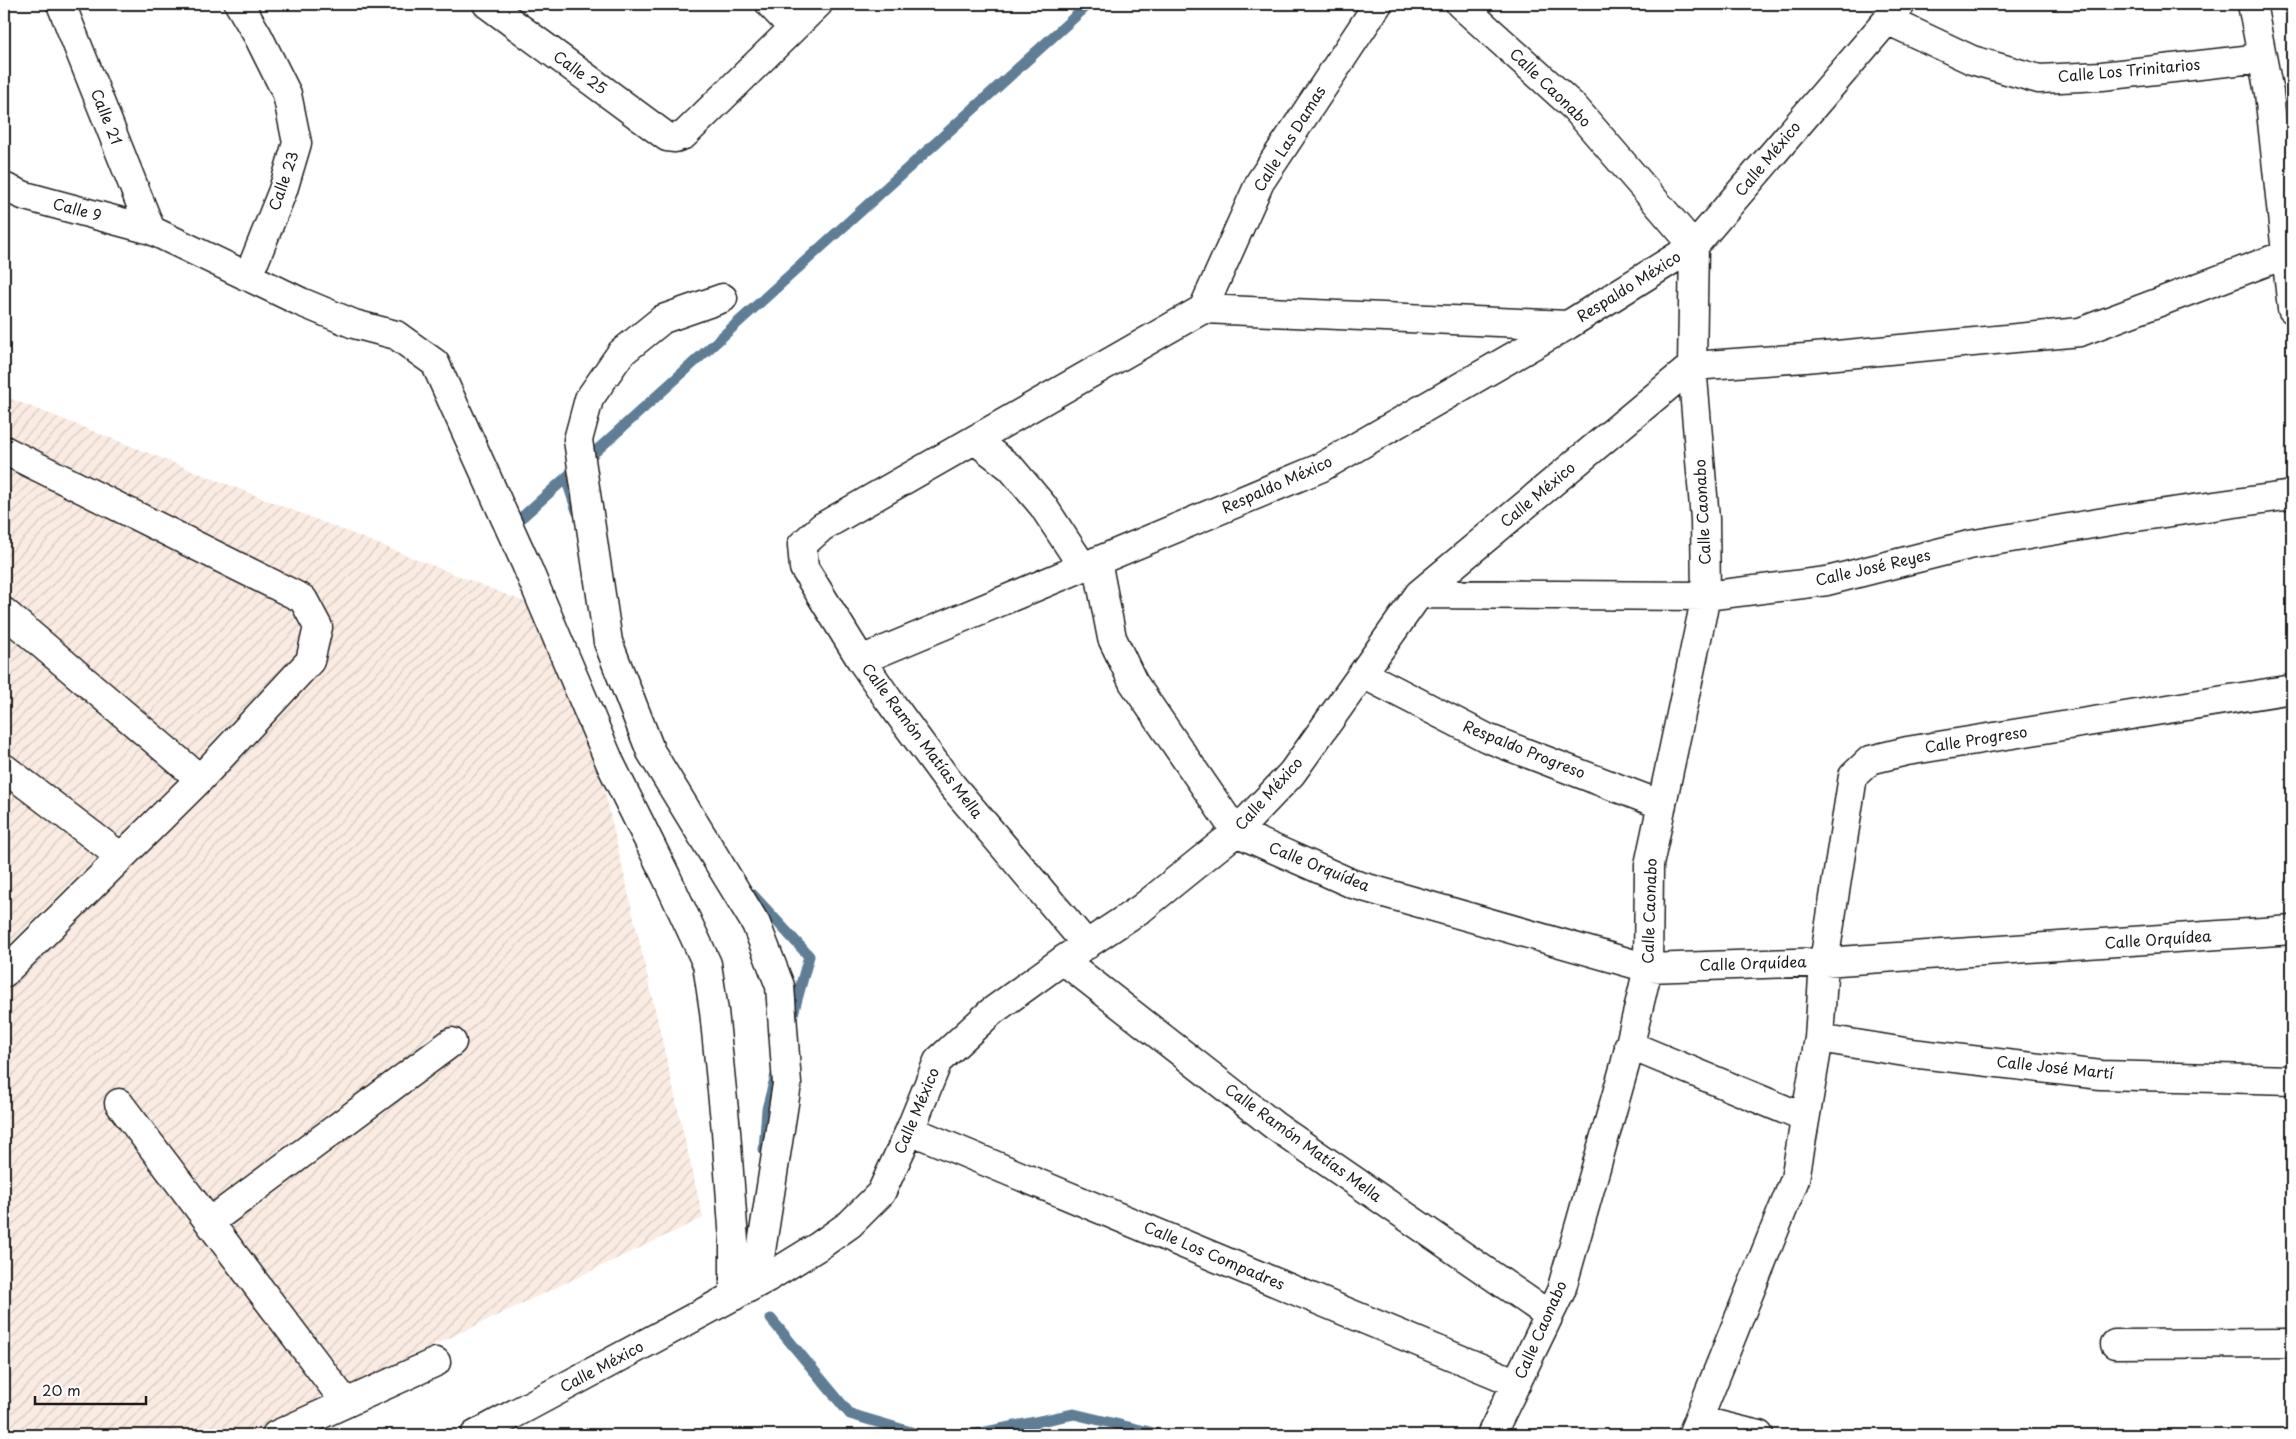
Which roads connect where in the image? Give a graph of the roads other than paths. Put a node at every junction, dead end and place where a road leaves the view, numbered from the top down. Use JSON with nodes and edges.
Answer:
{"nodes":[{"id":1,"x":61,"y":4,"type":"edge"},
{"id":2,"x":239,"y":4,"type":"edge"},
{"id":3,"x":487,"y":4,"type":"edge"},
{"id":4,"x":770,"y":4,"type":"edge"},
{"id":5,"x":818,"y":4,"type":"edge"},
{"id":6,"x":1378,"y":4,"type":"edge"},
{"id":7,"x":1460,"y":4,"type":"edge"},
{"id":8,"x":2252,"y":4,"type":"edge"},
{"id":9,"x":1894,"y":12,"type":"edge"},
{"id":10,"x":792,"y":28,"type":"junction"},
{"id":11,"x":2262,"y":58,"type":"junction"},
{"id":12,"x":4,"y":187,"type":"edge"},
{"id":13,"x":151,"y":230,"type":"junction"},
{"id":14,"x":1694,"y":246,"type":"junction"},
{"id":15,"x":2287,"y":254,"type":"junction"},
{"id":16,"x":246,"y":276,"type":"junction"},
{"id":17,"x":723,"y":298,"type":"dead end"},
{"id":18,"x":1203,"y":309,"type":"junction"},
{"id":19,"x":2292,"y":309,"type":"edge"},
{"id":20,"x":1568,"y":325,"type":"junction"},
{"id":21,"x":1692,"y":366,"type":"junction"},
{"id":22,"x":975,"y":440,"type":"junction"},
{"id":23,"x":4,"y":450,"type":"edge"},
{"id":24,"x":2292,"y":495,"type":"edge"},
{"id":25,"x":1090,"y":564,"type":"junction"},
{"id":26,"x":1419,"y":594,"type":"junction"},
{"id":27,"x":1706,"y":596,"type":"junction"},
{"id":28,"x":4,"y":612,"type":"edge"},
{"id":29,"x":861,"y":660,"type":"junction"},
{"id":30,"x":1363,"y":674,"type":"junction"},
{"id":31,"x":2292,"y":688,"type":"edge"},
{"id":32,"x":4,"y":768,"type":"edge"},
{"id":33,"x":200,"y":778,"type":"junction"},
{"id":34,"x":1662,"y":805,"type":"junction"},
{"id":35,"x":1236,"y":832,"type":"junction"},
{"id":36,"x":121,"y":857,"type":"junction"},
{"id":37,"x":2292,"y":930,"type":"edge"},
{"id":38,"x":1087,"y":945,"type":"junction"},
{"id":39,"x":1064,"y":960,"type":"junction"},
{"id":40,"x":1824,"y":962,"type":"junction"},
{"id":41,"x":1648,"y":968,"type":"junction"},
{"id":42,"x":4,"y":973,"type":"edge"},
{"id":43,"x":1819,"y":1038,"type":"junction"},
{"id":44,"x":452,"y":1042,"type":"dead end"},
{"id":45,"x":1629,"y":1045,"type":"junction"},
{"id":46,"x":2292,"y":1080,"type":"edge"},
{"id":47,"x":120,"y":1103,"type":"dead end"},
{"id":48,"x":1805,"y":1118,"type":"junction"},
{"id":49,"x":910,"y":1130,"type":"junction"},
{"id":50,"x":210,"y":1222,"type":"junction"},
{"id":51,"x":752,"y":1286,"type":"junction"},
{"id":52,"x":1549,"y":1315,"type":"junction"},
{"id":53,"x":2292,"y":1343,"type":"edge"},
{"id":54,"x":2115,"y":1344,"type":"dead end"},
{"id":55,"x":436,"y":1362,"type":"dead end"},
{"id":56,"x":1517,"y":1382,"type":"junction"},
{"id":57,"x":346,"y":1402,"type":"junction"},
{"id":58,"x":1695,"y":1428,"type":"edge"},
{"id":59,"x":276,"y":1435,"type":"edge"},
{"id":60,"x":475,"y":1435,"type":"edge"},
{"id":61,"x":1491,"y":1435,"type":"edge"},
{"id":62,"x":1759,"y":1435,"type":"edge"}],
"edges":[{"from":1,"to":13,"type":"street","name":"Calle 21"},
{"from":2,"to":16,"type":"street","name":"Calle 23"},
{"from":3,"to":10,"type":"street","name":"Calle 25"},
{"from":4,"to":10,"type":"street"},
{"from":5,"to":10,"type":"street"},
{"from":6,"to":18,"type":"street","name":"Calle Las Damas"},
{"from":7,"to":14,"type":"street","name":"Calle Caonabo"},
{"from":8,"to":11,"type":"street"},
{"from":9,"to":11,"type":"street","name":"Calle Los Trinitarios"},
{"from":9,"to":14,"type":"street","name":"Calle México"},
{"from":11,"to":15,"type":"street"},
{"from":12,"to":13,"type":"street","name":"Calle 9"},
{"from":13,"to":16,"type":"street","name":"Calle 9"},
{"from":14,"to":20,"type":"street","name":"Respaldo México"},
{"from":14,"to":21,"type":"street"},
{"from":15,"to":19,"type":"street"},
{"from":15,"to":21,"type":"street"},
{"from":16,"to":51,"type":"street","name":"Calle 9"},
{"from":17,"to":51,"type":"street"},
{"from":18,"to":20,"type":"street"},
{"from":18,"to":22,"type":"street"},
{"from":20,"to":25,"type":"street","name":"Respaldo México"},
{"from":21,"to":26,"type":"street","name":"Calle México"},
{"from":21,"to":27,"type":"street","name":"Calle Caonabo"},
{"from":22,"to":25,"type":"street"},
{"from":22,"to":29,"type":"street","name":"Calle Ramón Matías Mella"},
{"from":23,"to":33,"type":"street"},
{"from":24,"to":27,"type":"street","name":"Calle José Reyes"},
{"from":25,"to":29,"type":"street","name":"Respaldo México"},
{"from":25,"to":35,"type":"street"},
{"from":26,"to":27,"type":"street","name":"Calle José Reyes"},
{"from":26,"to":30,"type":"street","name":"Calle México"},
{"from":27,"to":34,"type":"street","name":"Calle Caonabo"},
{"from":28,"to":33,"type":"street"},
{"from":29,"to":38,"type":"street","name":"Calle Ramón Matías Mella"},
{"from":30,"to":34,"type":"street","name":"Respaldo Progreso"},
{"from":30,"to":35,"type":"street","name":"Calle México"},
{"from":31,"to":40,"type":"street","name":"Calle Progreso"},
{"from":32,"to":36,"type":"street"},
{"from":33,"to":36,"type":"street"},
{"from":34,"to":41,"type":"street","name":"Calle Caonabo"},
{"from":35,"to":38,"type":"street","name":"Calle México"},
{"from":35,"to":41,"type":"street","name":"Calle Orquídea"},
{"from":36,"to":42,"type":"street"},
{"from":37,"to":40,"type":"street","name":"Calle Orquídea"},
{"from":38,"to":39,"type":"street","name":"Calle México"},
{"from":39,"to":49,"type":"street","name":"Calle México"},
{"from":39,"to":52,"type":"street","name":"Calle Ramón Matías Mella"},
{"from":40,"to":41,"type":"street","name":"Calle Orquídea"},
{"from":40,"to":43,"type":"street","name":"Calle Progreso"},
{"from":41,"to":45,"type":"street","name":"Calle Caonabo"},
{"from":43,"to":46,"type":"street","name":"Calle José Martí"},
{"from":43,"to":48,"type":"street","name":"Calle Progreso"},
{"from":44,"to":50,"type":"street"},
{"from":45,"to":48,"type":"street"},
{"from":45,"to":52,"type":"street","name":"Calle Caonabo"},
{"from":47,"to":50,"type":"street"},
{"from":48,"to":58,"type":"street","name":"Calle Progreso"},
{"from":49,"to":51,"type":"street","name":"Calle México"},
{"from":49,"to":56,"type":"street","name":"Calle Los Compadres"},
{"from":50,"to":57,"type":"street"},
{"from":51,"to":60,"type":"street","name":"Calle México"},
{"from":52,"to":56,"type":"street","name":"Calle Caonabo"},
{"from":53,"to":54,"type":"street"},
{"from":55,"to":57,"type":"street"},
{"from":56,"to":61,"type":"street","name":"Calle Caonabo"},
{"from":57,"to":59,"type":"street"},
{"from":58,"to":62,"type":"street"}]}
